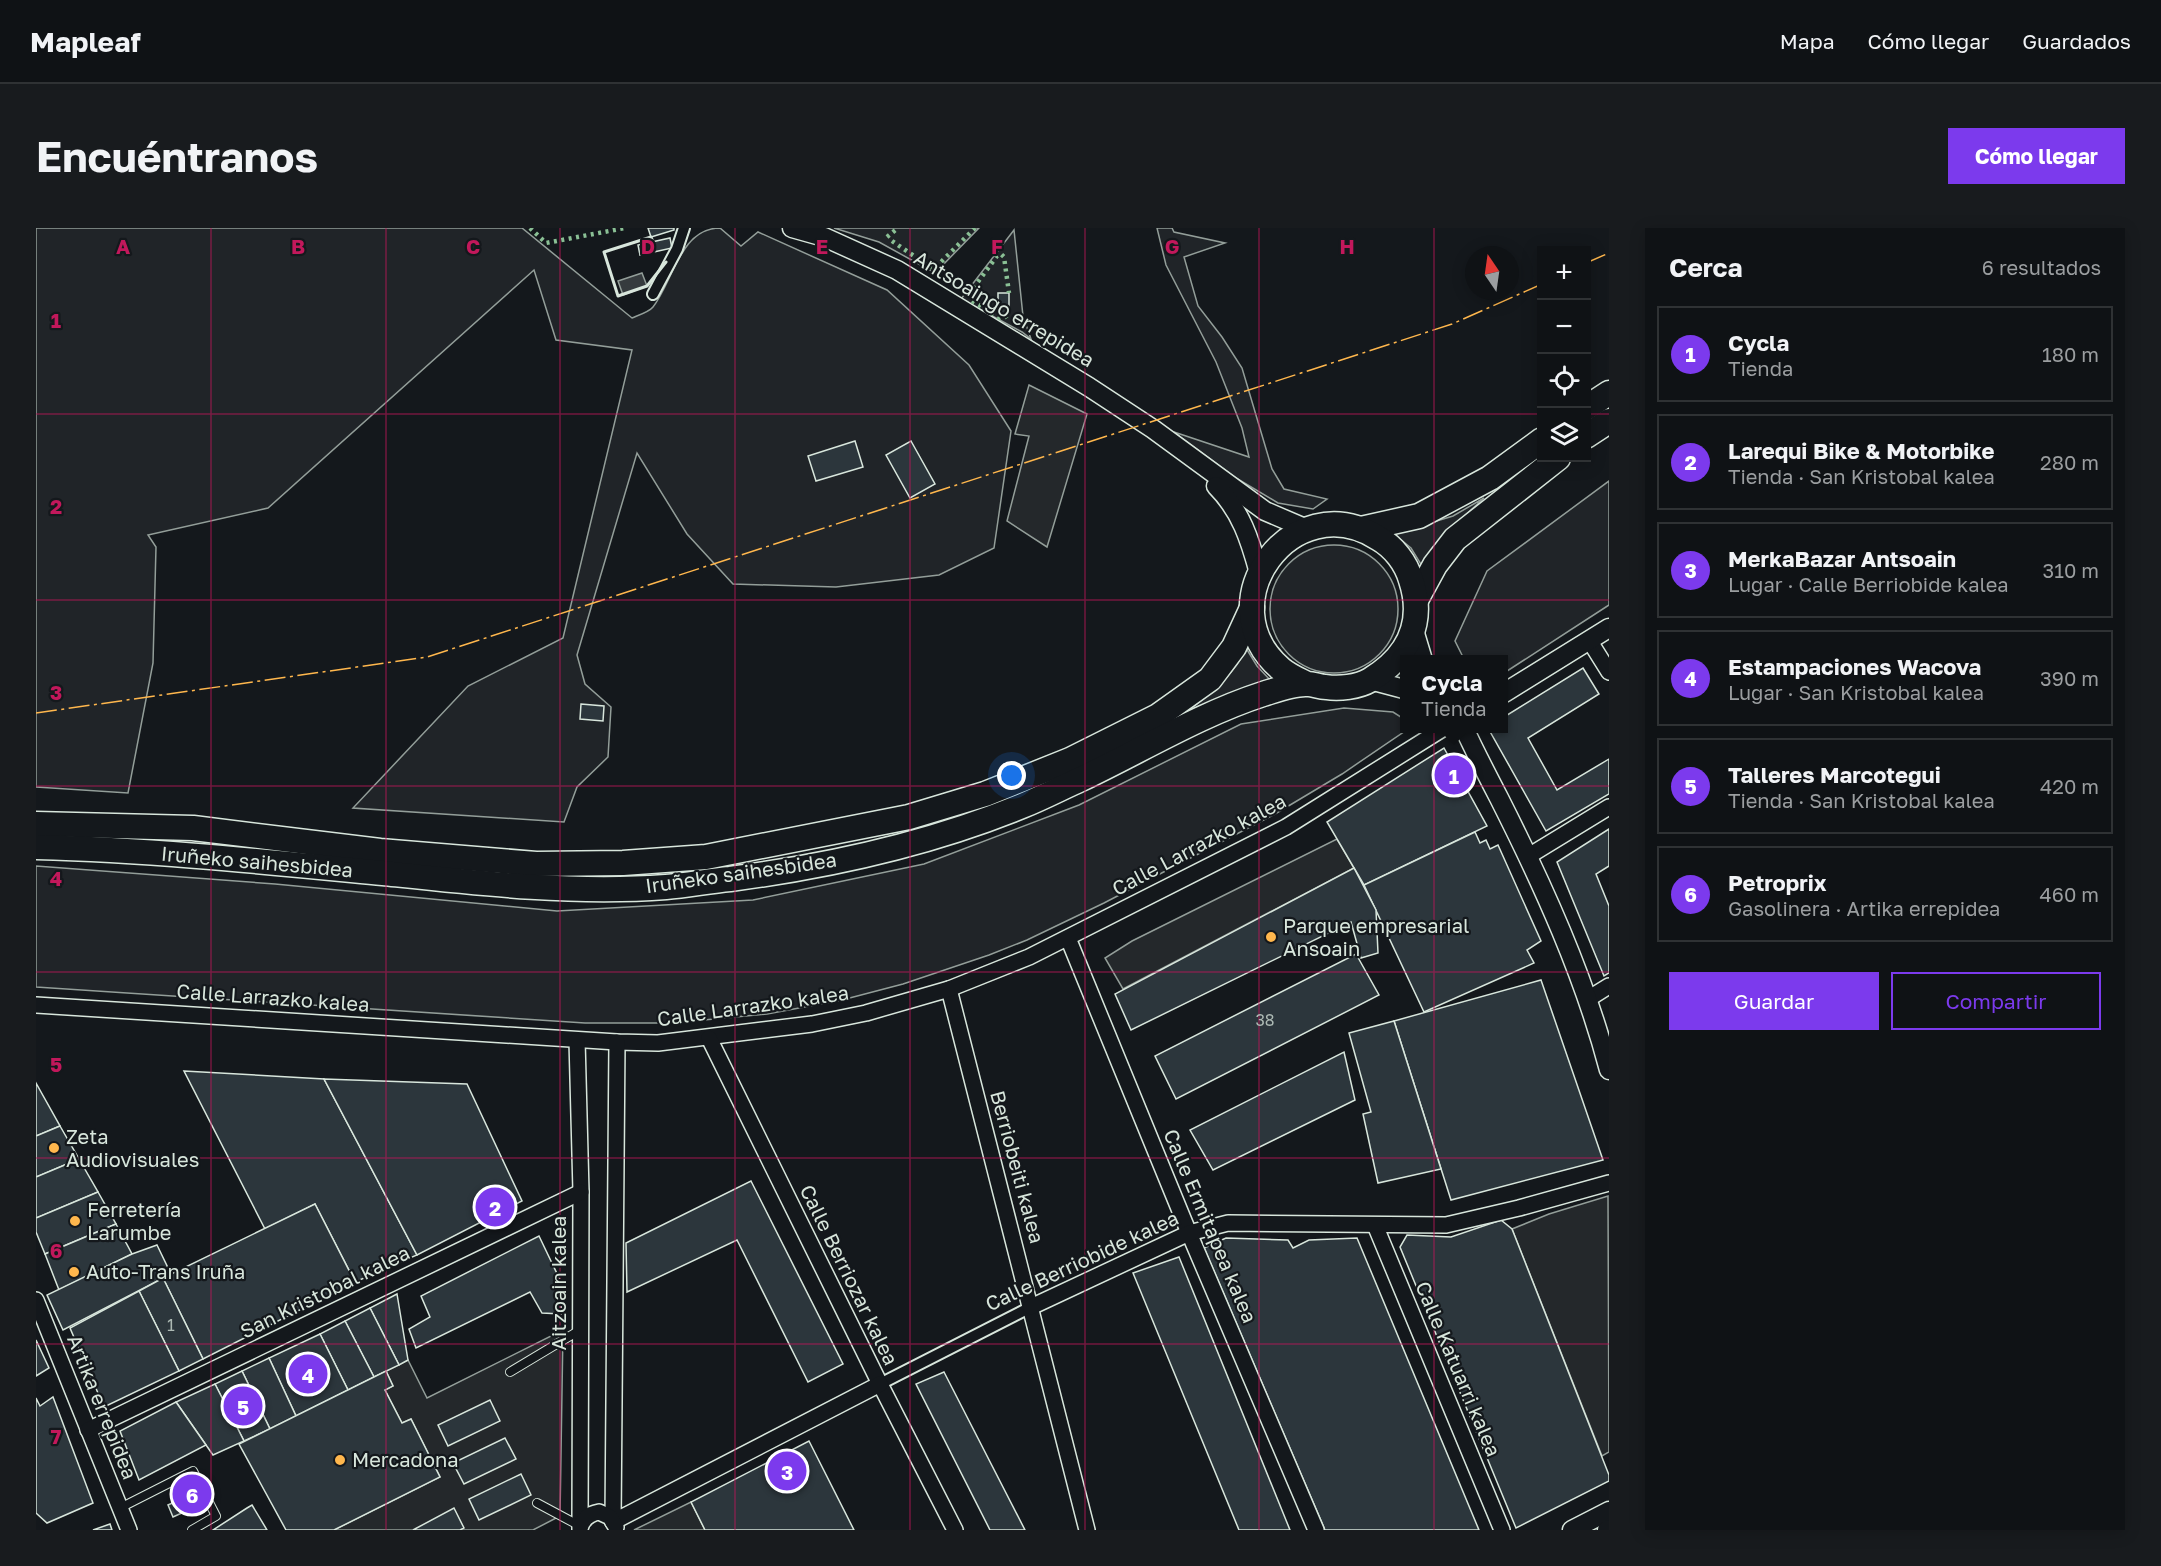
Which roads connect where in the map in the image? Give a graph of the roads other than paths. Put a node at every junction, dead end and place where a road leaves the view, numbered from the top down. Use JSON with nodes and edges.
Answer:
{"nodes":[{"id":1,"x":684,"y":228,"type":"edge"},
{"id":2,"x":792,"y":228,"type":"edge"},
{"id":3,"x":653,"y":294,"type":"dead end"},
{"id":4,"x":1609,"y":393,"type":"edge"},
{"id":5,"x":1591,"y":405,"type":"edge"},
{"id":6,"x":1609,"y":421,"type":"edge"},
{"id":7,"x":1591,"y":433,"type":"edge"},
{"id":8,"x":1537,"y":444,"type":"edge"},
{"id":9,"x":1181,"y":451,"type":"junction"},
{"id":10,"x":1553,"y":462,"type":"edge"},
{"id":11,"x":1307,"y":529,"type":"junction"},
{"id":12,"x":1361,"y":529,"type":"junction"},
{"id":13,"x":1259,"y":573,"type":"junction"},
{"id":14,"x":1417,"y":598,"type":"junction"},
{"id":15,"x":1252,"y":608,"type":"junction"},
{"id":16,"x":1609,"y":628,"type":"edge"},
{"id":17,"x":1414,"y":630,"type":"junction"},
{"id":18,"x":1589,"y":640,"type":"junction"},
{"id":19,"x":1422,"y":655,"type":"edge"},
{"id":20,"x":1609,"y":672,"type":"edge"},
{"id":21,"x":1370,"y":680,"type":"junction"},
{"id":22,"x":1305,"y":683,"type":"junction"},
{"id":23,"x":1400,"y":688,"type":"edge"},
{"id":24,"x":1508,"y":690,"type":"edge"},
{"id":25,"x":1438,"y":733,"type":"edge"},
{"id":26,"x":1467,"y":736,"type":"edge"},
{"id":27,"x":1609,"y":807,"type":"edge"},
{"id":28,"x":36,"y":824,"type":"edge"},
{"id":29,"x":36,"y":847,"type":"edge"},
{"id":30,"x":1527,"y":857,"type":"junction"},
{"id":31,"x":1068,"y":938,"type":"junction"},
{"id":32,"x":1609,"y":986,"type":"edge"},
{"id":33,"x":949,"y":989,"type":"junction"},
{"id":34,"x":1588,"y":999,"type":"junction"},
{"id":35,"x":36,"y":1005,"type":"edge"},
{"id":36,"x":709,"y":1038,"type":"junction"},
{"id":37,"x":577,"y":1040,"type":"junction"},
{"id":38,"x":617,"y":1042,"type":"junction"},
{"id":39,"x":1609,"y":1070,"type":"edge"},
{"id":40,"x":1609,"y":1183,"type":"edge"},
{"id":41,"x":580,"y":1192,"type":"junction"},
{"id":42,"x":1375,"y":1225,"type":"junction"},
{"id":43,"x":1189,"y":1233,"type":"junction"},
{"id":44,"x":36,"y":1300,"type":"edge"},
{"id":45,"x":1031,"y":1307,"type":"junction"},
{"id":46,"x":580,"y":1330,"type":"junction"},
{"id":47,"x":510,"y":1372,"type":"dead end"},
{"id":48,"x":880,"y":1384,"type":"junction"},
{"id":49,"x":88,"y":1431,"type":"junction"},
{"id":50,"x":537,"y":1503,"type":"dead end"},
{"id":51,"x":120,"y":1508,"type":"junction"},
{"id":52,"x":1609,"y":1511,"type":"edge"},
{"id":53,"x":615,"y":1526,"type":"edge"},
{"id":54,"x":580,"y":1528,"type":"edge"},
{"id":55,"x":129,"y":1530,"type":"edge"},
{"id":56,"x":192,"y":1530,"type":"edge"},
{"id":57,"x":955,"y":1530,"type":"edge"},
{"id":58,"x":1087,"y":1530,"type":"edge"},
{"id":59,"x":1316,"y":1530,"type":"edge"},
{"id":60,"x":1502,"y":1530,"type":"edge"},
{"id":61,"x":1572,"y":1530,"type":"edge"}],
"edges":[{"from":1,"to":3,"type":"street"},
{"from":2,"to":9,"type":"street","name":"Antsoaingo errepidea"},
{"from":4,"to":5,"type":"highway"},
{"from":6,"to":7,"type":"highway"},
{"from":8,"to":12,"type":"highway"},
{"from":9,"to":11,"type":"street","name":"Antsoaingo errepidea"},
{"from":9,"to":13,"type":"street","name":"Antsoaingo errepidea"},
{"from":10,"to":14,"type":"highway"},
{"from":11,"to":12,"type":"highway"},
{"from":11,"to":13,"type":"highway"},
{"from":12,"to":14,"type":"highway"},
{"from":13,"to":15,"type":"highway"},
{"from":14,"to":17,"type":"highway"},
{"from":15,"to":22,"type":"highway"},
{"from":15,"to":28,"type":"highway","name":"Iruñeko saihesbidea"},
{"from":16,"to":18,"type":"street"},
{"from":17,"to":19,"type":"street"},
{"from":17,"to":21,"type":"highway"},
{"from":18,"to":20,"type":"street"},
{"from":18,"to":24,"type":"street"},
{"from":21,"to":22,"type":"highway"},
{"from":21,"to":23,"type":"street"},
{"from":22,"to":29,"type":"highway","name":"Iruñeko saihesbidea"},
{"from":25,"to":31,"type":"street","name":"Calle Larrazko kalea"},
{"from":26,"to":30,"type":"street"},
{"from":27,"to":30,"type":"street"},
{"from":30,"to":34,"type":"street"},
{"from":31,"to":33,"type":"street","name":"Calle Larrazko kalea"},
{"from":31,"to":43,"type":"street","name":"Calle Ermitapea kalea"},
{"from":32,"to":34,"type":"street"},
{"from":33,"to":36,"type":"street","name":"Calle Larrazko kalea"},
{"from":33,"to":45,"type":"street","name":"Berriobeiti kalea"},
{"from":34,"to":39,"type":"street"},
{"from":35,"to":37,"type":"street","name":"Calle Larrazko kalea"},
{"from":36,"to":38,"type":"street","name":"Calle Larrazko kalea"},
{"from":36,"to":48,"type":"street","name":"Calle Berriozar kalea"},
{"from":37,"to":38,"type":"street","name":"Calle Larrazko kalea"},
{"from":37,"to":41,"type":"street","name":"Aitzoain kalea"},
{"from":38,"to":53,"type":"street"},
{"from":40,"to":42,"type":"street","name":"Calle Berriobide kalea"},
{"from":41,"to":46,"type":"street","name":"Aitzoain kalea"},
{"from":41,"to":49,"type":"street","name":"San Kristobal kalea"},
{"from":42,"to":43,"type":"street","name":"Calle Berriobide kalea"},
{"from":42,"to":60,"type":"street","name":"Calle Katuarri kalea"},
{"from":43,"to":45,"type":"street","name":"Calle Berriobide kalea"},
{"from":43,"to":59,"type":"street","name":"Calle Ermitapea kalea"},
{"from":44,"to":49,"type":"street","name":"Artika errepidea"},
{"from":45,"to":48,"type":"street","name":"Calle Berriobide kalea"},
{"from":45,"to":58,"type":"street","name":"Berriobeiti kalea"},
{"from":46,"to":47,"type":"lane"},
{"from":46,"to":54,"type":"street","name":"Aitzoain kalea"},
{"from":48,"to":53,"type":"street","name":"Calle Berriobide kalea"},
{"from":48,"to":57,"type":"street","name":"Calle Berriozar kalea"},
{"from":49,"to":51,"type":"street","name":"Artika errepidea"},
{"from":50,"to":54,"type":"lane"},
{"from":51,"to":55,"type":"street","name":"Artika errepidea"},
{"from":51,"to":56,"type":"lane"},
{"from":52,"to":61,"type":"street"},
{"from":53,"to":54,"type":"street"}]}
